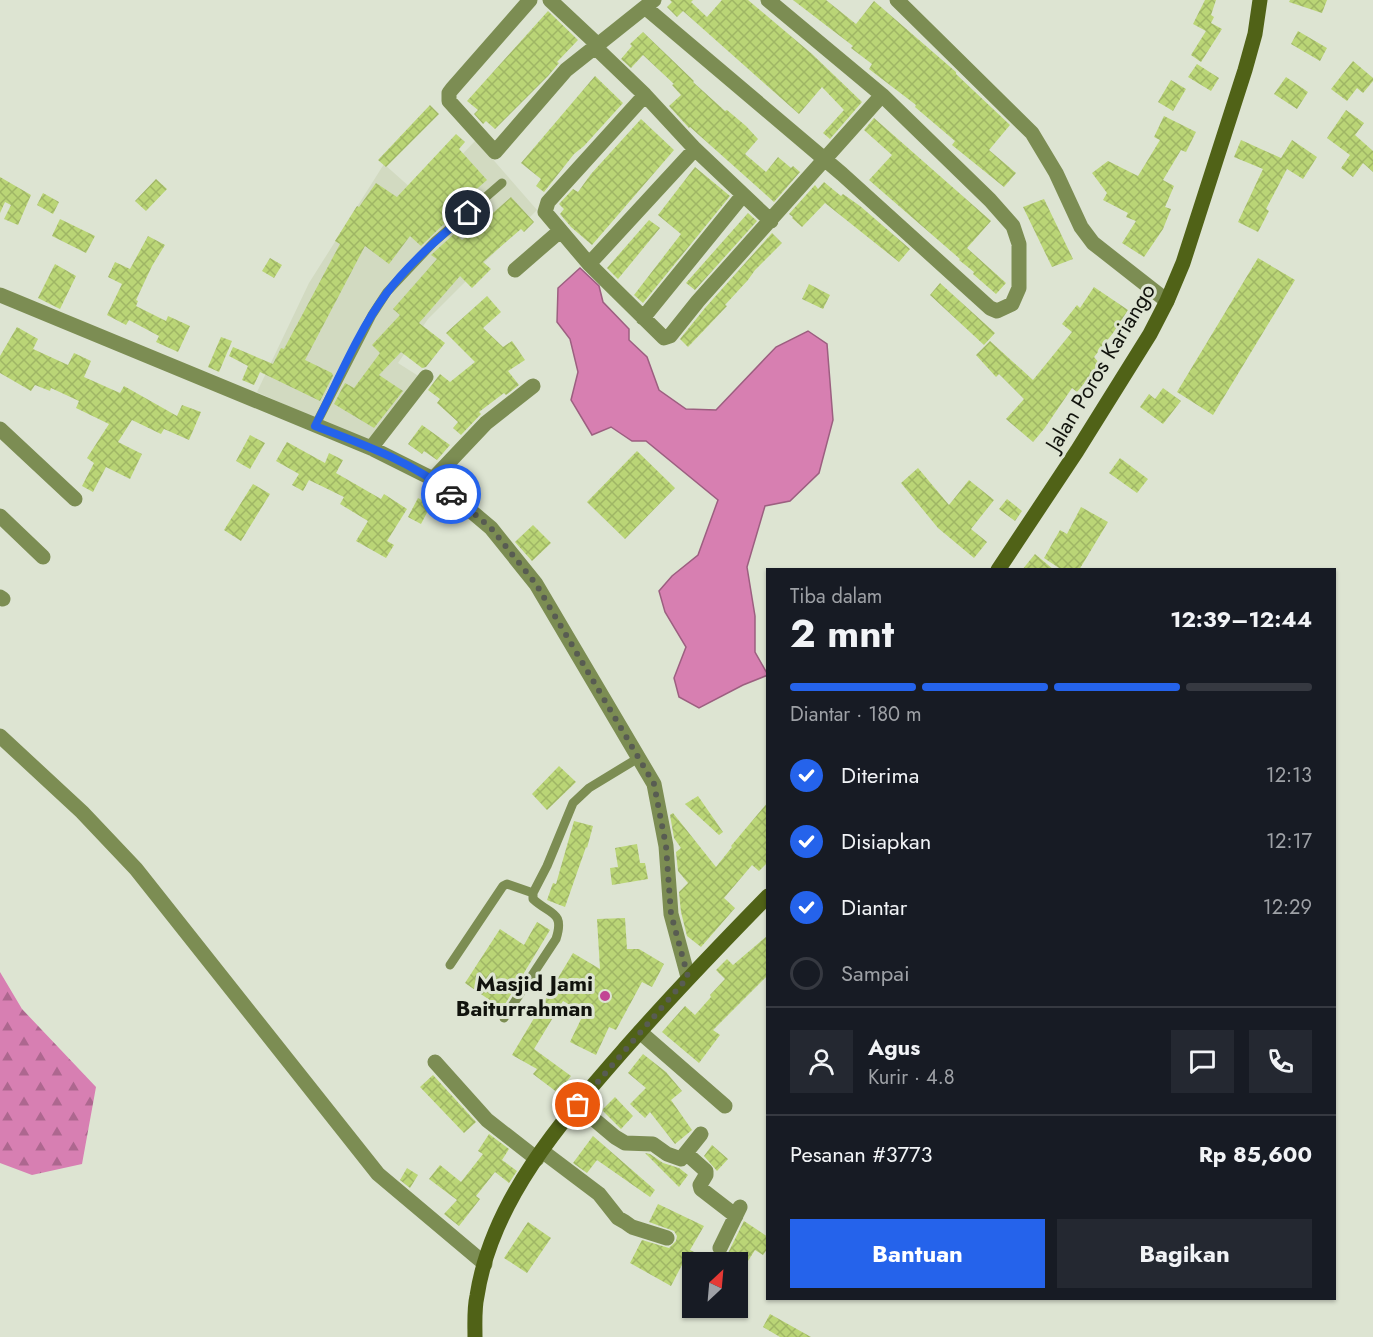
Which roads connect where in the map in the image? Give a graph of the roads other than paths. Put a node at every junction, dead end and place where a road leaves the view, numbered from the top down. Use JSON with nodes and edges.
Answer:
{"nodes":[{"id":1,"x":530,"y":0,"type":"edge"},
{"id":2,"x":550,"y":0,"type":"edge"},
{"id":3,"x":768,"y":0,"type":"edge"},
{"id":4,"x":897,"y":0,"type":"edge"},
{"id":5,"x":1260,"y":0,"type":"edge"},
{"id":6,"x":650,"y":4,"type":"edge"},
{"id":7,"x":597,"y":46,"type":"junction"},
{"id":8,"x":645,"y":95,"type":"junction"},
{"id":9,"x":882,"y":95,"type":"junction"},
{"id":10,"x":695,"y":149,"type":"junction"},
{"id":11,"x":825,"y":160,"type":"junction"},
{"id":12,"x":502,"y":183,"type":"dead end"},
{"id":13,"x":743,"y":195,"type":"junction"},
{"id":14,"x":771,"y":221,"type":"junction"},
{"id":15,"x":560,"y":231,"type":"junction"},
{"id":16,"x":589,"y":264,"type":"junction"},
{"id":17,"x":515,"y":270,"type":"dead end"},
{"id":18,"x":0,"y":296,"type":"edge"},
{"id":19,"x":1167,"y":301,"type":"junction"},
{"id":20,"x":643,"y":318,"type":"junction"},
{"id":21,"x":426,"y":377,"type":"dead end"},
{"id":22,"x":533,"y":386,"type":"dead end"},
{"id":23,"x":315,"y":426,"type":"junction"},
{"id":24,"x":0,"y":429,"type":"edge"},
{"id":25,"x":371,"y":448,"type":"junction"},
{"id":26,"x":433,"y":479,"type":"junction"},
{"id":27,"x":75,"y":499,"type":"dead end"},
{"id":28,"x":0,"y":516,"type":"edge"},
{"id":29,"x":43,"y":557,"type":"dead end"},
{"id":30,"x":999,"y":568,"type":"edge"},
{"id":31,"x":0,"y":736,"type":"edge"},
{"id":32,"x":640,"y":757,"type":"junction"},
{"id":33,"x":533,"y":893,"type":"junction"},
{"id":34,"x":766,"y":898,"type":"edge"},
{"id":35,"x":450,"y":965,"type":"dead end"},
{"id":36,"x":688,"y":977,"type":"junction"},
{"id":37,"x":504,"y":1018,"type":"dead end"},
{"id":38,"x":640,"y":1032,"type":"junction"},
{"id":39,"x":435,"y":1062,"type":"dead end"},
{"id":40,"x":578,"y":1105,"type":"junction"},
{"id":41,"x":725,"y":1106,"type":"dead end"},
{"id":42,"x":701,"y":1134,"type":"dead end"},
{"id":43,"x":687,"y":1154,"type":"junction"},
{"id":44,"x":540,"y":1155,"type":"junction"},
{"id":45,"x":668,"y":1238,"type":"dead end"},
{"id":46,"x":720,"y":1248,"type":"dead end"},
{"id":47,"x":484,"y":1264,"type":"junction"},
{"id":48,"x":475,"y":1337,"type":"edge"}],
"edges":[{"from":1,"to":7,"type":"street"},
{"from":2,"to":7,"type":"street"},
{"from":3,"to":9,"type":"street"},
{"from":4,"to":19,"type":"street"},
{"from":5,"to":19,"type":"main road","name":"Jalan Poros Kariango"},
{"from":6,"to":7,"type":"street"},
{"from":6,"to":11,"type":"street"},
{"from":7,"to":8,"type":"street"},
{"from":8,"to":10,"type":"street"},
{"from":8,"to":15,"type":"street"},
{"from":9,"to":11,"type":"street"},
{"from":9,"to":11,"type":"street"},
{"from":10,"to":13,"type":"street"},
{"from":10,"to":16,"type":"street"},
{"from":11,"to":14,"type":"street"},
{"from":12,"to":23,"type":"lane"},
{"from":13,"to":14,"type":"street"},
{"from":13,"to":20,"type":"street"},
{"from":14,"to":20,"type":"street"},
{"from":15,"to":16,"type":"street"},
{"from":15,"to":17,"type":"street"},
{"from":16,"to":20,"type":"street"},
{"from":18,"to":23,"type":"street"},
{"from":19,"to":30,"type":"main road","name":"Jalan Poros Kariango"},
{"from":21,"to":25,"type":"street"},
{"from":22,"to":26,"type":"street"},
{"from":23,"to":25,"type":"street"},
{"from":24,"to":27,"type":"street"},
{"from":25,"to":26,"type":"street"},
{"from":26,"to":32,"type":"street"},
{"from":28,"to":29,"type":"street"},
{"from":31,"to":47,"type":"street"},
{"from":32,"to":33,"type":"lane"},
{"from":32,"to":36,"type":"street"},
{"from":33,"to":35,"type":"lane"},
{"from":33,"to":37,"type":"lane"},
{"from":34,"to":36,"type":"main road"},
{"from":36,"to":38,"type":"main road"},
{"from":38,"to":40,"type":"main road"},
{"from":38,"to":41,"type":"street"},
{"from":39,"to":44,"type":"street"},
{"from":40,"to":43,"type":"street"},
{"from":40,"to":44,"type":"main road"},
{"from":42,"to":43,"type":"street"},
{"from":43,"to":46,"type":"street"},
{"from":44,"to":45,"type":"street"},
{"from":44,"to":47,"type":"main road"},
{"from":47,"to":48,"type":"main road"}]}
